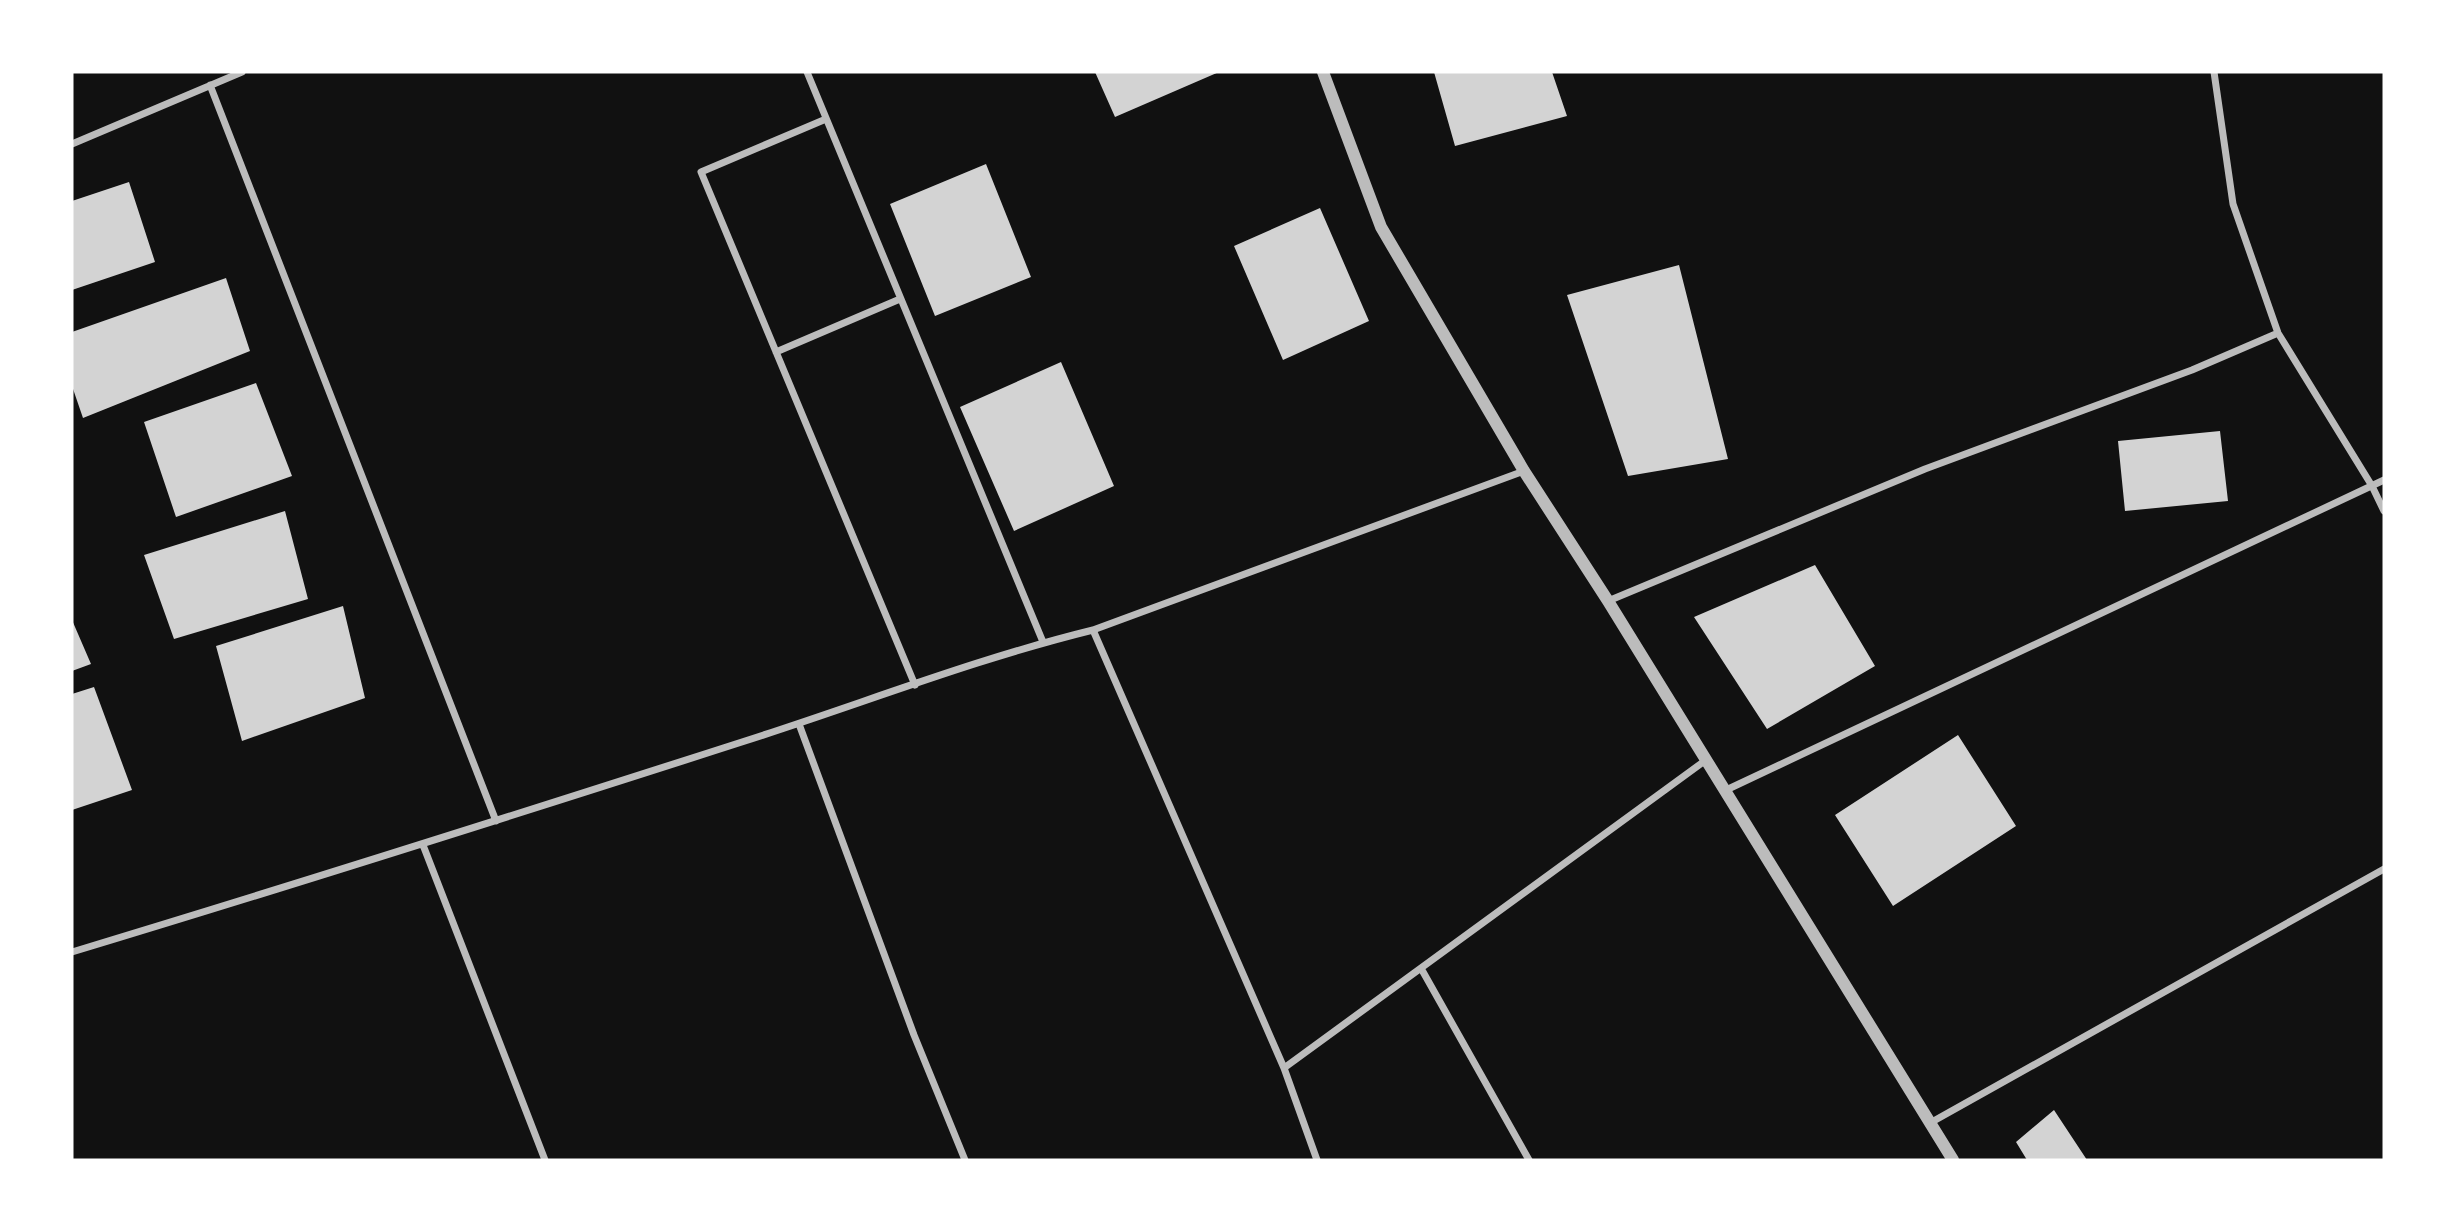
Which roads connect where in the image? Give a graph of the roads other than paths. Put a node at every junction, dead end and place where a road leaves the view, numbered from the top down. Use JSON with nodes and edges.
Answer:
{"nodes":[{"id":1,"x":242,"y":72,"type":"edge"},
{"id":2,"x":807,"y":72,"type":"edge"},
{"id":3,"x":1323,"y":72,"type":"edge"},
{"id":4,"x":2214,"y":72,"type":"edge"},
{"id":5,"x":210,"y":85,"type":"junction"},
{"id":6,"x":826,"y":120,"type":"junction"},
{"id":7,"x":72,"y":144,"type":"edge"},
{"id":8,"x":900,"y":299,"type":"junction"},
{"id":9,"x":2278,"y":333,"type":"junction"},
{"id":10,"x":776,"y":352,"type":"junction"},
{"id":11,"x":1524,"y":471,"type":"junction"},
{"id":12,"x":2384,"y":480,"type":"edge"},
{"id":13,"x":2372,"y":486,"type":"junction"},
{"id":14,"x":2384,"y":510,"type":"edge"},
{"id":15,"x":1608,"y":601,"type":"junction"},
{"id":16,"x":1093,"y":630,"type":"junction"},
{"id":17,"x":1043,"y":642,"type":"junction"},
{"id":18,"x":915,"y":685,"type":"junction"},
{"id":19,"x":799,"y":724,"type":"junction"},
{"id":20,"x":1706,"y":760,"type":"junction"},
{"id":21,"x":1724,"y":791,"type":"junction"},
{"id":22,"x":496,"y":821,"type":"junction"},
{"id":23,"x":423,"y":845,"type":"junction"},
{"id":24,"x":2384,"y":869,"type":"edge"},
{"id":25,"x":72,"y":952,"type":"edge"},
{"id":26,"x":1422,"y":970,"type":"junction"},
{"id":27,"x":1284,"y":1068,"type":"junction"},
{"id":28,"x":1930,"y":1123,"type":"junction"},
{"id":29,"x":545,"y":1160,"type":"edge"},
{"id":30,"x":965,"y":1160,"type":"edge"},
{"id":31,"x":1317,"y":1160,"type":"edge"},
{"id":32,"x":1529,"y":1160,"type":"edge"},
{"id":33,"x":1953,"y":1160,"type":"edge"}],
"edges":[{"from":1,"to":5,"type":"street"},
{"from":2,"to":6,"type":"street"},
{"from":3,"to":11,"type":"street"},
{"from":4,"to":9,"type":"street"},
{"from":5,"to":7,"type":"street"},
{"from":5,"to":22,"type":"street"},
{"from":6,"to":8,"type":"street"},
{"from":6,"to":10,"type":"street"},
{"from":8,"to":10,"type":"street"},
{"from":8,"to":17,"type":"street"},
{"from":9,"to":13,"type":"street"},
{"from":9,"to":15,"type":"street"},
{"from":10,"to":18,"type":"street"},
{"from":11,"to":15,"type":"street"},
{"from":11,"to":16,"type":"street"},
{"from":12,"to":13,"type":"street"},
{"from":13,"to":14,"type":"street"},
{"from":13,"to":21,"type":"street"},
{"from":15,"to":20,"type":"street"},
{"from":16,"to":17,"type":"street"},
{"from":16,"to":27,"type":"street"},
{"from":17,"to":18,"type":"street"},
{"from":18,"to":19,"type":"street"},
{"from":19,"to":22,"type":"street"},
{"from":19,"to":30,"type":"street"},
{"from":20,"to":21,"type":"street"},
{"from":20,"to":26,"type":"street"},
{"from":21,"to":28,"type":"street"},
{"from":22,"to":23,"type":"street"},
{"from":23,"to":25,"type":"street"},
{"from":23,"to":29,"type":"street"},
{"from":24,"to":28,"type":"street"},
{"from":26,"to":27,"type":"street"},
{"from":26,"to":32,"type":"street"},
{"from":27,"to":31,"type":"street"},
{"from":28,"to":33,"type":"street"}]}
